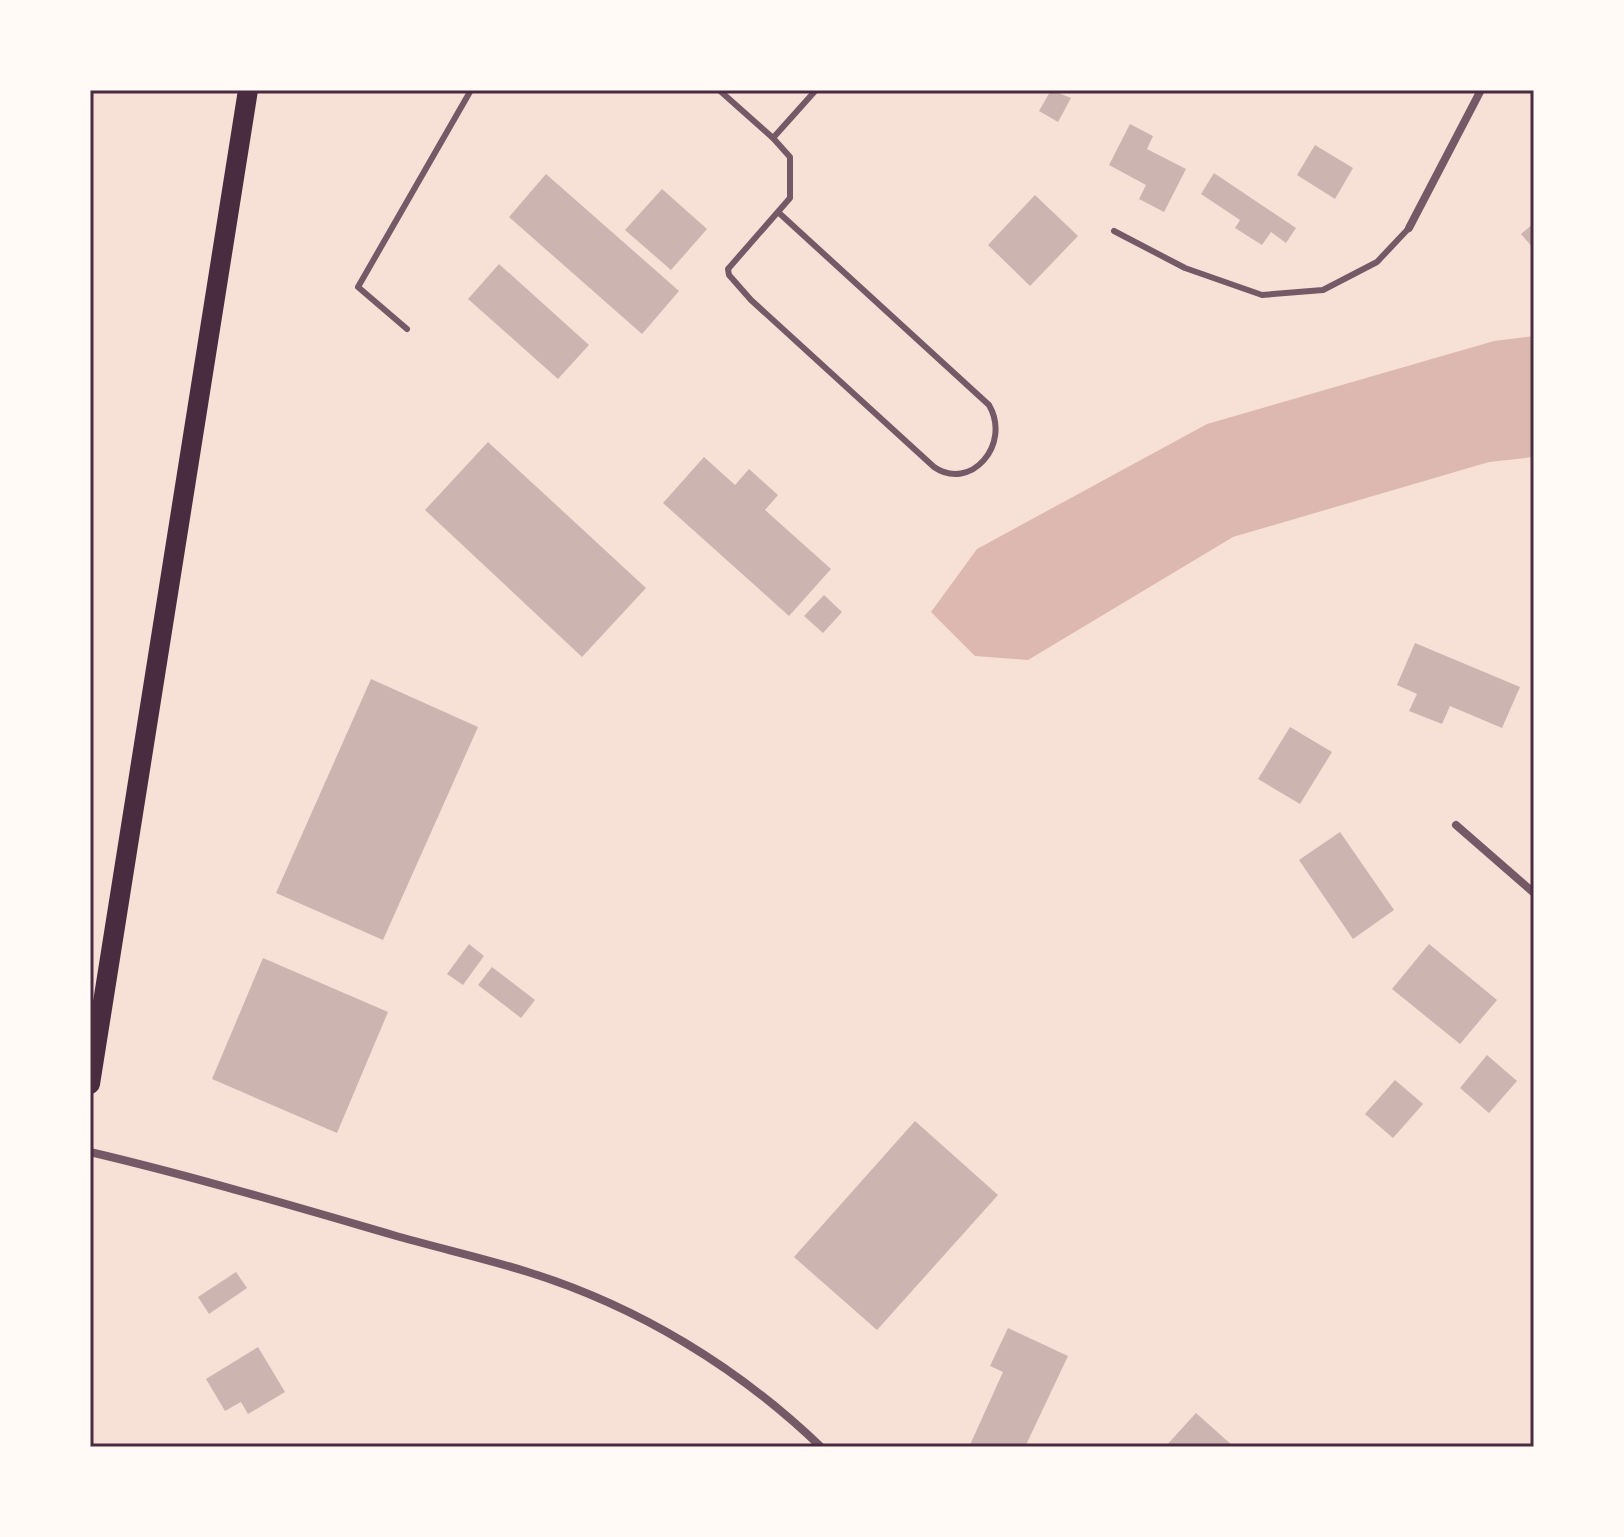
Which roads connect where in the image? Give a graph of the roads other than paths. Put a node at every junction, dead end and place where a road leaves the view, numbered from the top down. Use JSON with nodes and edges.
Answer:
{"nodes":[{"id":1,"x":248,"y":90,"type":"edge"},
{"id":2,"x":471,"y":90,"type":"edge"},
{"id":3,"x":719,"y":90,"type":"edge"},
{"id":4,"x":816,"y":90,"type":"edge"},
{"id":5,"x":1481,"y":90,"type":"edge"},
{"id":6,"x":773,"y":138,"type":"junction"},
{"id":7,"x":778,"y":212,"type":"junction"},
{"id":8,"x":1409,"y":228,"type":"joint"},
{"id":9,"x":1114,"y":231,"type":"dead end"},
{"id":10,"x":407,"y":329,"type":"dead end"},
{"id":11,"x":1456,"y":825,"type":"dead end"},
{"id":12,"x":1534,"y":893,"type":"edge"},
{"id":13,"x":90,"y":1084,"type":"edge"},
{"id":14,"x":90,"y":1152,"type":"edge"},
{"id":15,"x":821,"y":1447,"type":"edge"}],
"edges":[{"from":1,"to":13,"type":"main road"},
{"from":2,"to":10,"type":"lane"},
{"from":3,"to":6,"type":"lane"},
{"from":4,"to":6,"type":"lane"},
{"from":5,"to":8,"type":"street"},
{"from":6,"to":7,"type":"lane"},
{"from":7,"to":7,"type":"lane"},
{"from":8,"to":9,"type":"lane"},
{"from":11,"to":12,"type":"street"},
{"from":14,"to":15,"type":"street"}]}
